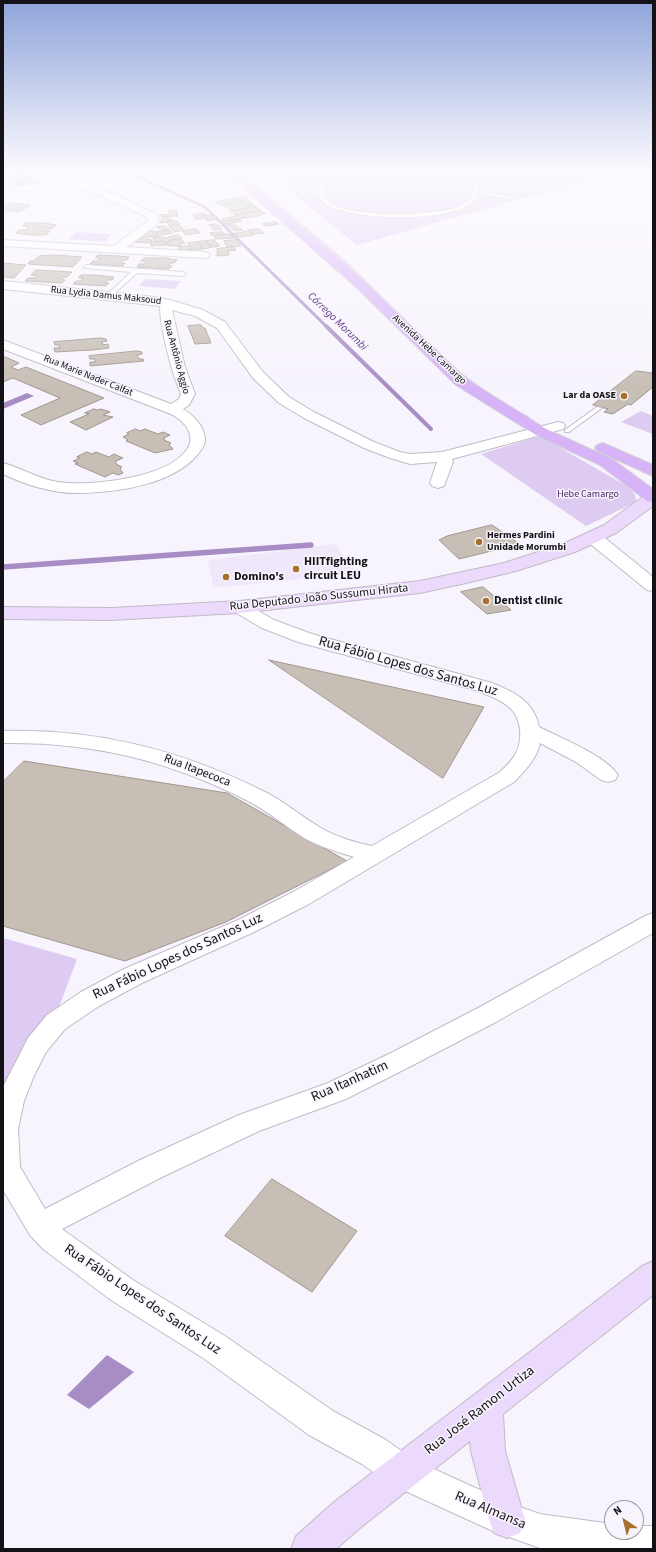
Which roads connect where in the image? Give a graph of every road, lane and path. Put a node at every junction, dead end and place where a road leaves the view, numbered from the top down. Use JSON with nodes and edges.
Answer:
{"nodes":[{"id":1,"x":10,"y":243,"type":"edge"},
{"id":2,"x":125,"y":243,"type":"edge"},
{"id":3,"x":314,"y":243,"type":"edge"},
{"id":4,"x":331,"y":243,"type":"edge"},
{"id":5,"x":118,"y":250,"type":"junction"},
{"id":6,"x":204,"y":255,"type":"dead end"},
{"id":7,"x":87,"y":267,"type":"dead end"},
{"id":8,"x":136,"y":271,"type":"junction"},
{"id":9,"x":183,"y":274,"type":"dead end"},
{"id":10,"x":3,"y":285,"type":"edge"},
{"id":11,"x":109,"y":296,"type":"junction"},
{"id":12,"x":166,"y":303,"type":"junction"},
{"id":13,"x":3,"y":344,"type":"edge"},
{"id":14,"x":455,"y":358,"type":"dead end"},
{"id":15,"x":478,"y":377,"type":"dead end"},
{"id":16,"x":598,"y":408,"type":"dead end"},
{"id":17,"x":172,"y":409,"type":"junction"},
{"id":18,"x":562,"y":429,"type":"junction"},
{"id":19,"x":541,"y":432,"type":"junction"},
{"id":20,"x":443,"y":457,"type":"junction"},
{"id":21,"x":3,"y":468,"type":"edge"},
{"id":22,"x":653,"y":471,"type":"edge"},
{"id":23,"x":438,"y":483,"type":"dead end"},
{"id":24,"x":653,"y":497,"type":"edge"},
{"id":25,"x":653,"y":511,"type":"edge"},
{"id":26,"x":624,"y":521,"type":"junction"},
{"id":27,"x":594,"y":538,"type":"junction"},
{"id":28,"x":653,"y":586,"type":"edge"},
{"id":29,"x":239,"y":607,"type":"junction"},
{"id":30,"x":3,"y":613,"type":"edge"},
{"id":31,"x":529,"y":730,"type":"junction"},
{"id":32,"x":3,"y":737,"type":"edge"},
{"id":33,"x":608,"y":775,"type":"dead end"},
{"id":34,"x":376,"y":854,"type":"junction"},
{"id":35,"x":653,"y":922,"type":"edge"},
{"id":36,"x":40,"y":1226,"type":"junction"},
{"id":37,"x":653,"y":1276,"type":"edge"},
{"id":38,"x":486,"y":1406,"type":"junction"},
{"id":39,"x":402,"y":1472,"type":"junction"},
{"id":40,"x":507,"y":1520,"type":"junction"},
{"id":41,"x":653,"y":1544,"type":"edge"},
{"id":42,"x":309,"y":1549,"type":"edge"}],
"edges":[{"from":1,"to":5,"type":"street"},
{"from":2,"to":5,"type":"street"},
{"from":3,"to":19,"type":"main road","name":"Avenida Hebe Camargo"},
{"from":4,"to":14,"type":"main road","name":"Avenida Hebe Camargo"},
{"from":5,"to":6,"type":"street"},
{"from":7,"to":8,"type":"lane"},
{"from":8,"to":9,"type":"lane"},
{"from":8,"to":11,"type":"lane"},
{"from":10,"to":11,"type":"street","name":"Rua Lydia Damus Maksoud"},
{"from":11,"to":12,"type":"street","name":"Rua Lydia Damus Maksoud"},
{"from":12,"to":17,"type":"street","name":"Rua Antônio Aggio"},
{"from":12,"to":20,"type":"street","name":"Rua Lydia Damus Maksoud"},
{"from":13,"to":17,"type":"street","name":"Rua Marie Nader Calfat"},
{"from":15,"to":18,"type":"main road","name":"Avenida Hebe Camargo"},
{"from":16,"to":18,"type":"lane"},
{"from":17,"to":21,"type":"street","name":"Rua Antônio Aggio"},
{"from":18,"to":19,"type":"street","name":"Rua Lydia Damus Maksoud"},
{"from":18,"to":22,"type":"main road","name":"Avenida Hebe Camargo"},
{"from":19,"to":20,"type":"street","name":"Rua Lydia Damus Maksoud"},
{"from":19,"to":24,"type":"main road","name":"Avenida Hebe Camargo"},
{"from":20,"to":23,"type":"street"},
{"from":24,"to":26,"type":"main road","name":"Rua Deputado João Sussumu Hirata"},
{"from":25,"to":26,"type":"main road","name":"Rua Deputado João Sussumu Hirata"},
{"from":26,"to":27,"type":"main road","name":"Rua Deputado João Sussumu Hirata"},
{"from":27,"to":28,"type":"street"},
{"from":27,"to":29,"type":"main road","name":"Rua Deputado João Sussumu Hirata"},
{"from":29,"to":30,"type":"main road","name":"Rua Deputado João Sussumu Hirata"},
{"from":29,"to":31,"type":"street","name":"Rua Fábio Lopes dos Santos Luz"},
{"from":31,"to":33,"type":"street"},
{"from":31,"to":34,"type":"street","name":"Rua Fábio Lopes dos Santos Luz"},
{"from":32,"to":34,"type":"street","name":"Rua Itapecoca"},
{"from":34,"to":36,"type":"street","name":"Rua Fábio Lopes dos Santos Luz"},
{"from":35,"to":36,"type":"street","name":"Rua Itanhatim"},
{"from":36,"to":39,"type":"street","name":"Rua Fábio Lopes dos Santos Luz"},
{"from":37,"to":38,"type":"main road","name":"Rua José Ramon Urtiza"},
{"from":38,"to":39,"type":"main road","name":"Rua José Ramon Urtiza"},
{"from":38,"to":40,"type":"main road"},
{"from":39,"to":40,"type":"street","name":"Rua Almansa"},
{"from":39,"to":42,"type":"main road","name":"Rua José Ramon Urtiza"},
{"from":40,"to":41,"type":"street","name":"Rua Almansa"}]}
